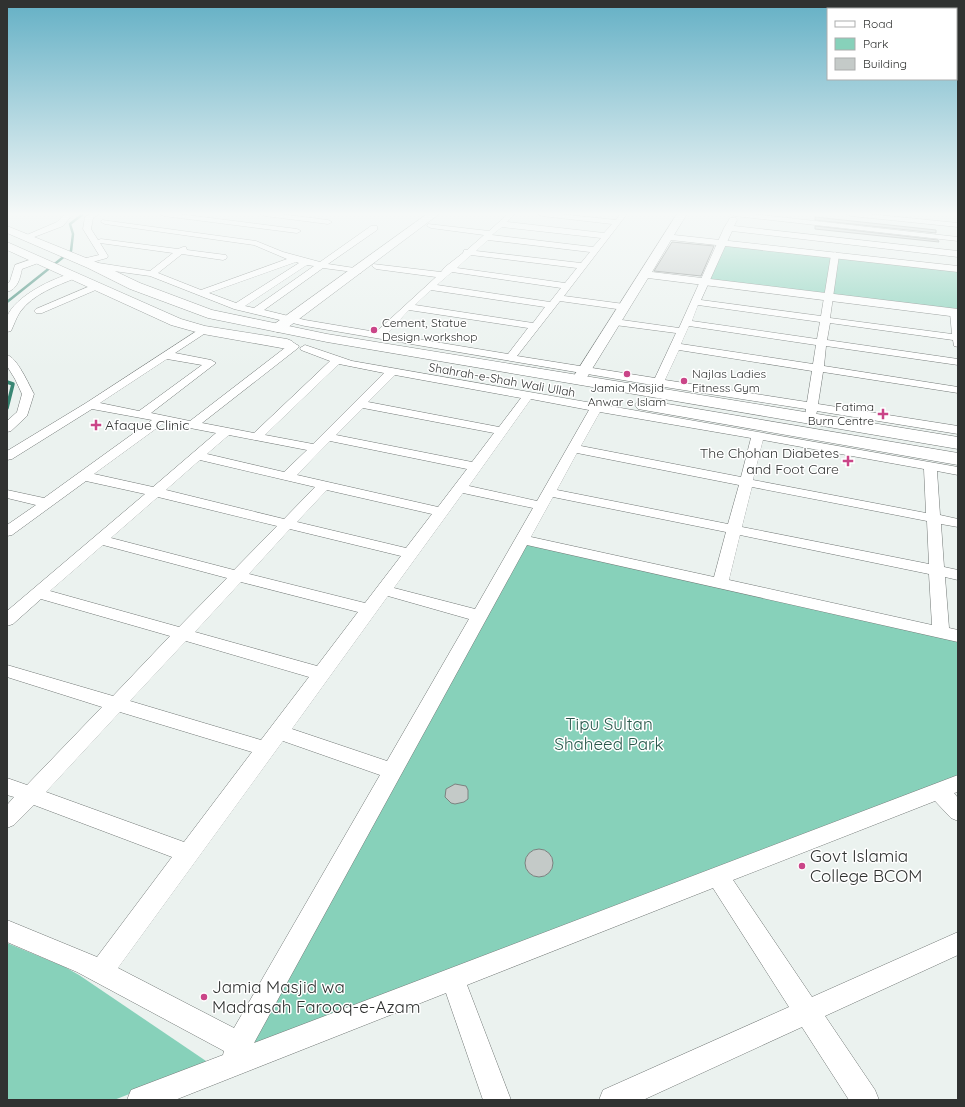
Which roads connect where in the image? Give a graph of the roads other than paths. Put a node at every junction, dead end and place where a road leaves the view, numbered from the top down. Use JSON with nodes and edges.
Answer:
{"nodes":[{"id":1,"x":31,"y":266,"type":"edge"},
{"id":2,"x":51,"y":266,"type":"edge"},
{"id":3,"x":93,"y":266,"type":"edge"},
{"id":4,"x":103,"y":266,"type":"edge"},
{"id":5,"x":162,"y":266,"type":"edge"},
{"id":6,"x":277,"y":266,"type":"edge"},
{"id":7,"x":300,"y":266,"type":"edge"},
{"id":8,"x":322,"y":266,"type":"joint"},
{"id":9,"x":366,"y":266,"type":"edge"},
{"id":10,"x":376,"y":266,"type":"joint"},
{"id":11,"x":452,"y":266,"type":"edge"},
{"id":12,"x":582,"y":266,"type":"edge"},
{"id":13,"x":649,"y":266,"type":"edge"},
{"id":14,"x":712,"y":266,"type":"edge"},
{"id":15,"x":833,"y":266,"type":"edge"},
{"id":16,"x":934,"y":266,"type":"edge"},
{"id":17,"x":957,"y":268,"type":"edge"},
{"id":18,"x":358,"y":271,"type":"junction"},
{"id":19,"x":445,"y":272,"type":"junction"},
{"id":20,"x":152,"y":274,"type":"junction"},
{"id":21,"x":644,"y":274,"type":"junction"},
{"id":22,"x":73,"y":276,"type":"junction"},
{"id":23,"x":705,"y":282,"type":"junction"},
{"id":24,"x":566,"y":286,"type":"junction"},
{"id":25,"x":95,"y":287,"type":"junction"},
{"id":26,"x":429,"y":287,"type":"junction"},
{"id":27,"x":7,"y":289,"type":"edge"},
{"id":28,"x":200,"y":293,"type":"junction"},
{"id":29,"x":829,"y":296,"type":"junction"},
{"id":30,"x":554,"y":301,"type":"junction"},
{"id":31,"x":695,"y":302,"type":"junction"},
{"id":32,"x":237,"y":307,"type":"junction"},
{"id":33,"x":407,"y":307,"type":"junction"},
{"id":34,"x":624,"y":307,"type":"junction"},
{"id":35,"x":39,"y":311,"type":"dead end"},
{"id":36,"x":957,"y":313,"type":"edge"},
{"id":37,"x":258,"y":318,"type":"junction"},
{"id":38,"x":825,"y":319,"type":"junction"},
{"id":39,"x":615,"y":322,"type":"junction"},
{"id":40,"x":534,"y":326,"type":"junction"},
{"id":41,"x":684,"y":327,"type":"junction"},
{"id":42,"x":7,"y":329,"type":"edge"},
{"id":43,"x":203,"y":330,"type":"junction"},
{"id":44,"x":294,"y":333,"type":"junction"},
{"id":45,"x":380,"y":335,"type":"junction"},
{"id":46,"x":242,"y":337,"type":"junction"},
{"id":47,"x":327,"y":338,"type":"junction"},
{"id":48,"x":958,"y":338,"type":"edge"},
{"id":49,"x":822,"y":342,"type":"junction"},
{"id":50,"x":958,"y":344,"type":"edge"},
{"id":51,"x":675,"y":346,"type":"junction"},
{"id":52,"x":165,"y":355,"type":"junction"},
{"id":53,"x":7,"y":358,"type":"edge"},
{"id":54,"x":510,"y":358,"type":"junction"},
{"id":55,"x":338,"y":359,"type":"junction"},
{"id":56,"x":958,"y":362,"type":"edge"},
{"id":57,"x":818,"y":368,"type":"junction"},
{"id":58,"x":392,"y":372,"type":"junction"},
{"id":59,"x":582,"y":375,"type":"junction"},
{"id":60,"x":658,"y":382,"type":"junction"},
{"id":61,"x":958,"y":390,"type":"edge"},
{"id":62,"x":686,"y":392,"type":"junction"},
{"id":63,"x":528,"y":396,"type":"junction"},
{"id":64,"x":360,"y":404,"type":"junction"},
{"id":65,"x":90,"y":405,"type":"junction"},
{"id":66,"x":596,"y":408,"type":"junction"},
{"id":67,"x":812,"y":413,"type":"junction"},
{"id":68,"x":141,"y":415,"type":"junction"},
{"id":69,"x":162,"y":419,"type":"junction"},
{"id":70,"x":792,"y":422,"type":"junction"},
{"id":71,"x":192,"y":425,"type":"junction"},
{"id":72,"x":883,"y":425,"type":"junction"},
{"id":73,"x":7,"y":428,"type":"edge"},
{"id":74,"x":958,"y":430,"type":"edge"},
{"id":75,"x":226,"y":431,"type":"junction"},
{"id":76,"x":502,"y":431,"type":"junction"},
{"id":77,"x":758,"y":436,"type":"junction"},
{"id":78,"x":256,"y":437,"type":"junction"},
{"id":79,"x":326,"y":437,"type":"junction"},
{"id":80,"x":958,"y":443,"type":"edge"},
{"id":81,"x":314,"y":448,"type":"junction"},
{"id":82,"x":574,"y":449,"type":"junction"},
{"id":83,"x":7,"y":456,"type":"edge"},
{"id":84,"x":197,"y":456,"type":"junction"},
{"id":85,"x":958,"y":459,"type":"edge"},
{"id":86,"x":930,"y":466,"type":"junction"},
{"id":87,"x":476,"y":467,"type":"junction"},
{"id":88,"x":958,"y":471,"type":"edge"},
{"id":89,"x":83,"y":476,"type":"junction"},
{"id":90,"x":287,"y":477,"type":"junction"},
{"id":91,"x":746,"y":482,"type":"junction"},
{"id":92,"x":324,"y":485,"type":"junction"},
{"id":93,"x":460,"y":488,"type":"junction"},
{"id":94,"x":156,"y":492,"type":"junction"},
{"id":95,"x":7,"y":494,"type":"edge"},
{"id":96,"x":545,"y":499,"type":"junction"},
{"id":97,"x":47,"y":503,"type":"junction"},
{"id":98,"x":442,"y":512,"type":"junction"},
{"id":99,"x":933,"y":518,"type":"junction"},
{"id":100,"x":958,"y":523,"type":"edge"},
{"id":101,"x":287,"y":524,"type":"junction"},
{"id":102,"x":734,"y":529,"type":"junction"},
{"id":103,"x":7,"y":532,"type":"edge"},
{"id":104,"x":100,"y":540,"type":"junction"},
{"id":105,"x":522,"y":540,"type":"junction"},
{"id":106,"x":411,"y":554,"type":"junction"},
{"id":107,"x":937,"y":571,"type":"junction"},
{"id":108,"x":958,"y":575,"type":"edge"},
{"id":109,"x":238,"y":576,"type":"junction"},
{"id":110,"x":720,"y":583,"type":"junction"},
{"id":111,"x":384,"y":590,"type":"junction"},
{"id":112,"x":38,"y":593,"type":"junction"},
{"id":113,"x":369,"y":610,"type":"junction"},
{"id":114,"x":479,"y":616,"type":"junction"},
{"id":115,"x":7,"y":620,"type":"edge"},
{"id":116,"x":941,"y":632,"type":"junction"},
{"id":117,"x":182,"y":634,"type":"junction"},
{"id":118,"x":958,"y":636,"type":"edge"},
{"id":119,"x":7,"y":671,"type":"edge"},
{"id":120,"x":322,"y":674,"type":"junction"},
{"id":121,"x":116,"y":704,"type":"junction"},
{"id":122,"x":278,"y":732,"type":"junction"},
{"id":123,"x":266,"y":749,"type":"junction"},
{"id":124,"x":393,"y":771,"type":"junction"},
{"id":125,"x":7,"y":786,"type":"edge"},
{"id":126,"x":948,"y":787,"type":"edge"},
{"id":127,"x":30,"y":795,"type":"junction"},
{"id":128,"x":958,"y":812,"type":"edge"},
{"id":129,"x":7,"y":819,"type":"edge"},
{"id":130,"x":188,"y":853,"type":"junction"},
{"id":131,"x":718,"y":876,"type":"junction"},
{"id":132,"x":7,"y":932,"type":"edge"},
{"id":133,"x":958,"y":942,"type":"edge"},
{"id":134,"x":100,"y":972,"type":"junction"},
{"id":135,"x":453,"y":979,"type":"junction"},
{"id":136,"x":807,"y":1011,"type":"junction"},
{"id":137,"x":236,"y":1055,"type":"junction"},
{"id":138,"x":141,"y":1100,"type":"edge"},
{"id":139,"x":498,"y":1100,"type":"edge"},
{"id":140,"x":613,"y":1100,"type":"edge"},
{"id":141,"x":865,"y":1100,"type":"edge"}],
"edges":[{"from":1,"to":27,"type":"street"},
{"from":2,"to":22,"type":"main road","name":"Shahrah-e-Shah Wali Ullah"},
{"from":3,"to":37,"type":"main road","name":"Shahrah-e-Shah Wali Ullah"},
{"from":4,"to":20,"type":"street"},
{"from":5,"to":20,"type":"street"},
{"from":6,"to":28,"type":"street"},
{"from":7,"to":32,"type":"street"},
{"from":8,"to":18,"type":"street"},
{"from":8,"to":37,"type":"street"},
{"from":9,"to":18,"type":"main road"},
{"from":10,"to":19,"type":"street"},
{"from":10,"to":44,"type":"main road"},
{"from":11,"to":19,"type":"street"},
{"from":12,"to":24,"type":"street"},
{"from":13,"to":21,"type":"street"},
{"from":14,"to":23,"type":"street"},
{"from":15,"to":29,"type":"street"},
{"from":16,"to":17,"type":"street"},
{"from":18,"to":44,"type":"main road"},
{"from":19,"to":24,"type":"street"},
{"from":19,"to":26,"type":"street"},
{"from":20,"to":28,"type":"street"},
{"from":21,"to":23,"type":"street"},
{"from":21,"to":34,"type":"street"},
{"from":22,"to":25,"type":"main road","name":"Shahrah-e-Shah Wali Ullah"},
{"from":22,"to":42,"type":"street"},
{"from":23,"to":29,"type":"street"},
{"from":23,"to":31,"type":"street"},
{"from":24,"to":30,"type":"street"},
{"from":25,"to":35,"type":"street"},
{"from":25,"to":43,"type":"main road","name":"Shahrah-e-Shah Wali Ullah"},
{"from":26,"to":30,"type":"street"},
{"from":26,"to":33,"type":"street"},
{"from":28,"to":32,"type":"street"},
{"from":29,"to":36,"type":"street"},
{"from":29,"to":38,"type":"street"},
{"from":30,"to":34,"type":"street"},
{"from":30,"to":40,"type":"street"},
{"from":31,"to":38,"type":"street"},
{"from":31,"to":41,"type":"street"},
{"from":32,"to":37,"type":"street"},
{"from":33,"to":40,"type":"street"},
{"from":33,"to":45,"type":"street"},
{"from":34,"to":39,"type":"street"},
{"from":36,"to":48,"type":"street"},
{"from":37,"to":44,"type":"main road","name":"Shahrah-e-Shah Wali Ullah"},
{"from":37,"to":46,"type":"main road"},
{"from":38,"to":48,"type":"street"},
{"from":38,"to":49,"type":"street"},
{"from":39,"to":41,"type":"street"},
{"from":39,"to":59,"type":"street"},
{"from":40,"to":54,"type":"street"},
{"from":41,"to":49,"type":"street"},
{"from":41,"to":51,"type":"street"},
{"from":43,"to":46,"type":"main road","name":"Shahrah-e-Shah Wali Ullah"},
{"from":43,"to":52,"type":"street"},
{"from":44,"to":45,"type":"street"},
{"from":44,"to":46,"type":"main road","name":"Shahrah-e-Shah Wali Ullah"},
{"from":44,"to":47,"type":"main road","name":"Shahrah-e-Shah Wali Ullah"},
{"from":44,"to":55,"type":"street"},
{"from":44,"to":70,"type":"main road","name":"Shahrah-e-Shah Wali Ullah"},
{"from":44,"to":71,"type":"street"},
{"from":45,"to":47,"type":"street"},
{"from":45,"to":54,"type":"street"},
{"from":47,"to":59,"type":"main road","name":"Shahrah-e-Shah Wali Ullah"},
{"from":48,"to":50,"type":"street"},
{"from":49,"to":56,"type":"street"},
{"from":49,"to":57,"type":"street"},
{"from":51,"to":57,"type":"street"},
{"from":51,"to":60,"type":"street"},
{"from":52,"to":65,"type":"street"},
{"from":52,"to":68,"type":"street"},
{"from":53,"to":73,"type":"street"},
{"from":54,"to":59,"type":"street"},
{"from":55,"to":58,"type":"street"},
{"from":55,"to":78,"type":"street"},
{"from":57,"to":61,"type":"street"},
{"from":57,"to":67,"type":"street"},
{"from":58,"to":63,"type":"street"},
{"from":58,"to":64,"type":"street"},
{"from":59,"to":60,"type":"street"},
{"from":59,"to":62,"type":"main road","name":"Shahrah-e-Shah Wali Ullah"},
{"from":60,"to":62,"type":"street"},
{"from":62,"to":67,"type":"street"},
{"from":62,"to":70,"type":"main road","name":"Shahrah-e-Shah Wali Ullah"},
{"from":63,"to":66,"type":"street"},
{"from":63,"to":76,"type":"street"},
{"from":64,"to":76,"type":"street"},
{"from":64,"to":79,"type":"street"},
{"from":65,"to":68,"type":"street"},
{"from":65,"to":83,"type":"street"},
{"from":66,"to":77,"type":"street"},
{"from":66,"to":82,"type":"street"},
{"from":67,"to":70,"type":"main road","name":"Shahrah-e-Shah Wali Ullah"},
{"from":67,"to":72,"type":"main road","name":"Shahrah-e-Shah Wali Ullah"},
{"from":68,"to":69,"type":"street"},
{"from":69,"to":71,"type":"street"},
{"from":69,"to":89,"type":"street"},
{"from":70,"to":85,"type":"main road","name":"Shahrah-e-Shah Wali Ullah"},
{"from":71,"to":75,"type":"street"},
{"from":72,"to":74,"type":"street"},
{"from":72,"to":80,"type":"main road","name":"Shahrah-e-Shah Wali Ullah"},
{"from":75,"to":78,"type":"street"},
{"from":75,"to":84,"type":"street"},
{"from":76,"to":87,"type":"street"},
{"from":77,"to":86,"type":"street"},
{"from":77,"to":91,"type":"street"},
{"from":78,"to":81,"type":"street"},
{"from":79,"to":81,"type":"street"},
{"from":79,"to":87,"type":"street"},
{"from":81,"to":90,"type":"street"},
{"from":82,"to":91,"type":"street"},
{"from":82,"to":96,"type":"street"},
{"from":84,"to":90,"type":"street"},
{"from":84,"to":94,"type":"street"},
{"from":86,"to":88,"type":"street"},
{"from":86,"to":99,"type":"street"},
{"from":87,"to":93,"type":"street"},
{"from":89,"to":94,"type":"street"},
{"from":89,"to":97,"type":"street"},
{"from":90,"to":92,"type":"street"},
{"from":91,"to":99,"type":"street"},
{"from":91,"to":102,"type":"street"},
{"from":92,"to":98,"type":"street"},
{"from":92,"to":101,"type":"street"},
{"from":93,"to":96,"type":"street"},
{"from":93,"to":98,"type":"street"},
{"from":94,"to":101,"type":"street"},
{"from":94,"to":104,"type":"street"},
{"from":95,"to":97,"type":"street"},
{"from":96,"to":102,"type":"street"},
{"from":96,"to":105,"type":"street"},
{"from":97,"to":103,"type":"street"},
{"from":98,"to":106,"type":"street"},
{"from":99,"to":100,"type":"street"},
{"from":99,"to":107,"type":"street"},
{"from":101,"to":106,"type":"street"},
{"from":101,"to":109,"type":"street"},
{"from":102,"to":107,"type":"street"},
{"from":102,"to":110,"type":"street"},
{"from":104,"to":109,"type":"street"},
{"from":104,"to":112,"type":"street"},
{"from":105,"to":110,"type":"street"},
{"from":105,"to":114,"type":"street"},
{"from":106,"to":111,"type":"street"},
{"from":107,"to":108,"type":"street"},
{"from":107,"to":116,"type":"street"},
{"from":109,"to":113,"type":"street"},
{"from":109,"to":117,"type":"street"},
{"from":110,"to":116,"type":"street"},
{"from":111,"to":113,"type":"street"},
{"from":111,"to":114,"type":"street"},
{"from":112,"to":115,"type":"street"},
{"from":112,"to":117,"type":"street"},
{"from":113,"to":120,"type":"street"},
{"from":114,"to":124,"type":"street"},
{"from":116,"to":118,"type":"street"},
{"from":117,"to":120,"type":"street"},
{"from":117,"to":121,"type":"street"},
{"from":119,"to":121,"type":"street"},
{"from":120,"to":122,"type":"street"},
{"from":121,"to":123,"type":"street"},
{"from":121,"to":127,"type":"street"},
{"from":122,"to":123,"type":"street"},
{"from":122,"to":124,"type":"street"},
{"from":123,"to":130,"type":"street"},
{"from":124,"to":137,"type":"street"},
{"from":125,"to":127,"type":"street"},
{"from":126,"to":128,"type":"street"},
{"from":126,"to":131,"type":"street"},
{"from":127,"to":129,"type":"street"},
{"from":127,"to":130,"type":"street"},
{"from":130,"to":134,"type":"street"},
{"from":131,"to":135,"type":"street"},
{"from":131,"to":136,"type":"street"},
{"from":132,"to":134,"type":"street"},
{"from":133,"to":136,"type":"street"},
{"from":134,"to":137,"type":"street"},
{"from":135,"to":137,"type":"street"},
{"from":135,"to":139,"type":"street"},
{"from":136,"to":140,"type":"street"},
{"from":136,"to":141,"type":"street"},
{"from":137,"to":138,"type":"street"}]}
